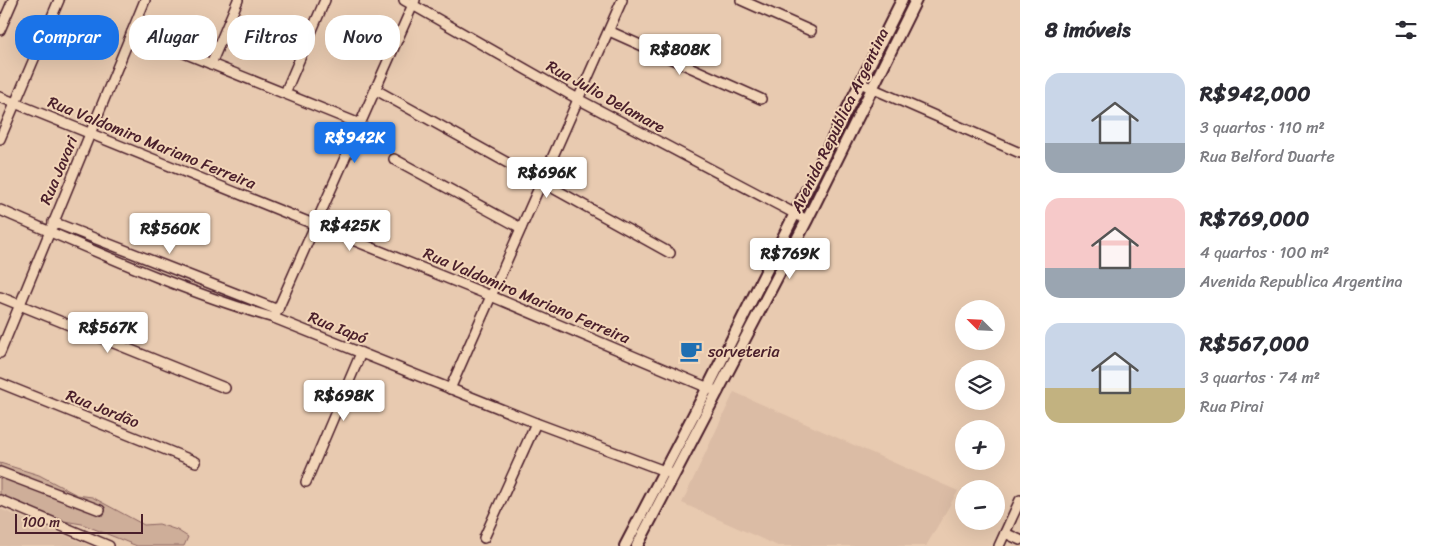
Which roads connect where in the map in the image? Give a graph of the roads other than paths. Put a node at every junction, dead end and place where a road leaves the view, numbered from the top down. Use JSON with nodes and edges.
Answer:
{"nodes":[{"id":1,"x":13,"y":0,"type":"edge"},
{"id":2,"x":59,"y":0,"type":"edge"},
{"id":3,"x":146,"y":0,"type":"edge"},
{"id":4,"x":238,"y":0,"type":"edge"},
{"id":5,"x":325,"y":0,"type":"edge"},
{"id":6,"x":404,"y":0,"type":"edge"},
{"id":7,"x":622,"y":0,"type":"edge"},
{"id":8,"x":741,"y":0,"type":"edge"},
{"id":9,"x":902,"y":0,"type":"edge"},
{"id":10,"x":916,"y":0,"type":"edge"},
{"id":11,"x":414,"y":2,"type":"edge"},
{"id":12,"x":139,"y":15,"type":"edge"},
{"id":13,"x":0,"y":30,"type":"edge"},
{"id":14,"x":609,"y":31,"type":"junction"},
{"id":15,"x":811,"y":31,"type":"dead end"},
{"id":16,"x":129,"y":39,"type":"edge"},
{"id":17,"x":201,"y":60,"type":"edge"},
{"id":18,"x":211,"y":64,"type":"junction"},
{"id":19,"x":860,"y":83,"type":"junction"},
{"id":20,"x":872,"y":88,"type":"junction"},
{"id":21,"x":376,"y":90,"type":"junction"},
{"id":22,"x":285,"y":93,"type":"junction"},
{"id":23,"x":0,"y":97,"type":"edge"},
{"id":24,"x":578,"y":99,"type":"junction"},
{"id":25,"x":761,"y":100,"type":"dead end"},
{"id":26,"x":15,"y":103,"type":"junction"},
{"id":27,"x":360,"y":124,"type":"junction"},
{"id":28,"x":90,"y":134,"type":"junction"},
{"id":29,"x":0,"y":139,"type":"edge"},
{"id":30,"x":1020,"y":154,"type":"edge"},
{"id":31,"x":394,"y":159,"type":"dead end"},
{"id":32,"x":542,"y":181,"type":"junction"},
{"id":33,"x":0,"y":210,"type":"edge"},
{"id":34,"x":795,"y":214,"type":"junction"},
{"id":35,"x":806,"y":220,"type":"junction"},
{"id":36,"x":53,"y":222,"type":"junction"},
{"id":37,"x":315,"y":225,"type":"junction"},
{"id":38,"x":521,"y":228,"type":"junction"},
{"id":39,"x":50,"y":231,"type":"junction"},
{"id":40,"x":670,"y":253,"type":"dead end"},
{"id":41,"x":491,"y":296,"type":"junction"},
{"id":42,"x":0,"y":297,"type":"edge"},
{"id":43,"x":20,"y":305,"type":"junction"},
{"id":44,"x":276,"y":314,"type":"junction"},
{"id":45,"x":0,"y":352,"type":"edge"},
{"id":46,"x":361,"y":353,"type":"junction"},
{"id":47,"x":0,"y":383,"type":"edge"},
{"id":48,"x":225,"y":388,"type":"dead end"},
{"id":49,"x":450,"y":389,"type":"junction"},
{"id":50,"x":713,"y":390,"type":"junction"},
{"id":51,"x":536,"y":423,"type":"junction"},
{"id":52,"x":196,"y":462,"type":"dead end"},
{"id":53,"x":0,"y":472,"type":"edge"},
{"id":54,"x":669,"y":473,"type":"junction"},
{"id":55,"x":306,"y":482,"type":"dead end"},
{"id":56,"x":0,"y":500,"type":"edge"},
{"id":57,"x":1020,"y":500,"type":"edge"},
{"id":58,"x":100,"y":510,"type":"dead end"},
{"id":59,"x":1005,"y":533,"type":"junction"},
{"id":60,"x":484,"y":538,"type":"dead end"},
{"id":61,"x":1020,"y":540,"type":"edge"},
{"id":62,"x":109,"y":546,"type":"edge"},
{"id":63,"x":625,"y":546,"type":"edge"},
{"id":64,"x":637,"y":546,"type":"edge"},
{"id":65,"x":999,"y":546,"type":"edge"}],
"edges":[{"from":1,"to":13,"type":"street"},
{"from":2,"to":26,"type":"street"},
{"from":3,"to":12,"type":"street","name":"Rua Javari"},
{"from":4,"to":18,"type":"street"},
{"from":5,"to":22,"type":"street"},
{"from":6,"to":11,"type":"street","name":"Rua Julio Delamare"},
{"from":7,"to":14,"type":"street"},
{"from":8,"to":15,"type":"street"},
{"from":9,"to":19,"type":"main road","name":"Avenida Republica Argentina"},
{"from":10,"to":20,"type":"main road","name":"Avenida Republica Argentina"},
{"from":11,"to":21,"type":"street"},
{"from":11,"to":24,"type":"street","name":"Rua Julio Delamare"},
{"from":14,"to":24,"type":"street"},
{"from":14,"to":25,"type":"street"},
{"from":16,"to":28,"type":"street","name":"Rua Javari"},
{"from":17,"to":18,"type":"street"},
{"from":18,"to":22,"type":"street"},
{"from":19,"to":20,"type":"street"},
{"from":19,"to":34,"type":"main road","name":"Avenida Republica Argentina"},
{"from":20,"to":30,"type":"street"},
{"from":20,"to":35,"type":"main road","name":"Avenida Republica Argentina"},
{"from":21,"to":27,"type":"street"},
{"from":21,"to":32,"type":"street"},
{"from":22,"to":27,"type":"street"},
{"from":23,"to":26,"type":"street","name":"Rua Valdomiro Mariano Ferreira"},
{"from":24,"to":32,"type":"street"},
{"from":24,"to":34,"type":"street","name":"Rua Julio Delamare"},
{"from":26,"to":28,"type":"street","name":"Rua Valdomiro Mariano Ferreira"},
{"from":26,"to":29,"type":"street"},
{"from":27,"to":37,"type":"street"},
{"from":28,"to":36,"type":"street","name":"Rua Javari"},
{"from":28,"to":37,"type":"street","name":"Rua Valdomiro Mariano Ferreira"},
{"from":31,"to":38,"type":"street"},
{"from":32,"to":38,"type":"street"},
{"from":32,"to":40,"type":"street"},
{"from":33,"to":39,"type":"street","name":"Rua Iapó"},
{"from":34,"to":35,"type":"street","name":"Rua Julio Delamare"},
{"from":34,"to":50,"type":"main road","name":"Avenida Republica Argentina"},
{"from":35,"to":50,"type":"main road","name":"Avenida Republica Argentina"},
{"from":36,"to":39,"type":"street","name":"Rua Javari"},
{"from":36,"to":44,"type":"street","name":"Rua Iapó"},
{"from":37,"to":41,"type":"street","name":"Rua Valdomiro Mariano Ferreira"},
{"from":37,"to":44,"type":"street"},
{"from":38,"to":41,"type":"street"},
{"from":39,"to":43,"type":"street","name":"Rua Javari"},
{"from":39,"to":44,"type":"street","name":"Rua Iapó"},
{"from":41,"to":49,"type":"street"},
{"from":41,"to":50,"type":"street","name":"Rua Valdomiro Mariano Ferreira"},
{"from":42,"to":43,"type":"street"},
{"from":43,"to":45,"type":"street","name":"Rua Javari"},
{"from":43,"to":48,"type":"street"},
{"from":44,"to":46,"type":"street","name":"Rua Iapó"},
{"from":46,"to":49,"type":"street","name":"Rua Iapó"},
{"from":46,"to":55,"type":"street"},
{"from":47,"to":52,"type":"street","name":"Rua Jordão"},
{"from":49,"to":51,"type":"street","name":"Rua Iapó"},
{"from":50,"to":54,"type":"main road","name":"Avenida Republica Argentina"},
{"from":51,"to":54,"type":"street","name":"Rua Iapó"},
{"from":51,"to":60,"type":"street"},
{"from":53,"to":58,"type":"street"},
{"from":54,"to":63,"type":"main road","name":"Avenida Republica Argentina"},
{"from":54,"to":64,"type":"main road","name":"Avenida Republica Argentina"},
{"from":56,"to":62,"type":"street"},
{"from":57,"to":59,"type":"street"},
{"from":59,"to":61,"type":"street"},
{"from":59,"to":65,"type":"street"}]}
